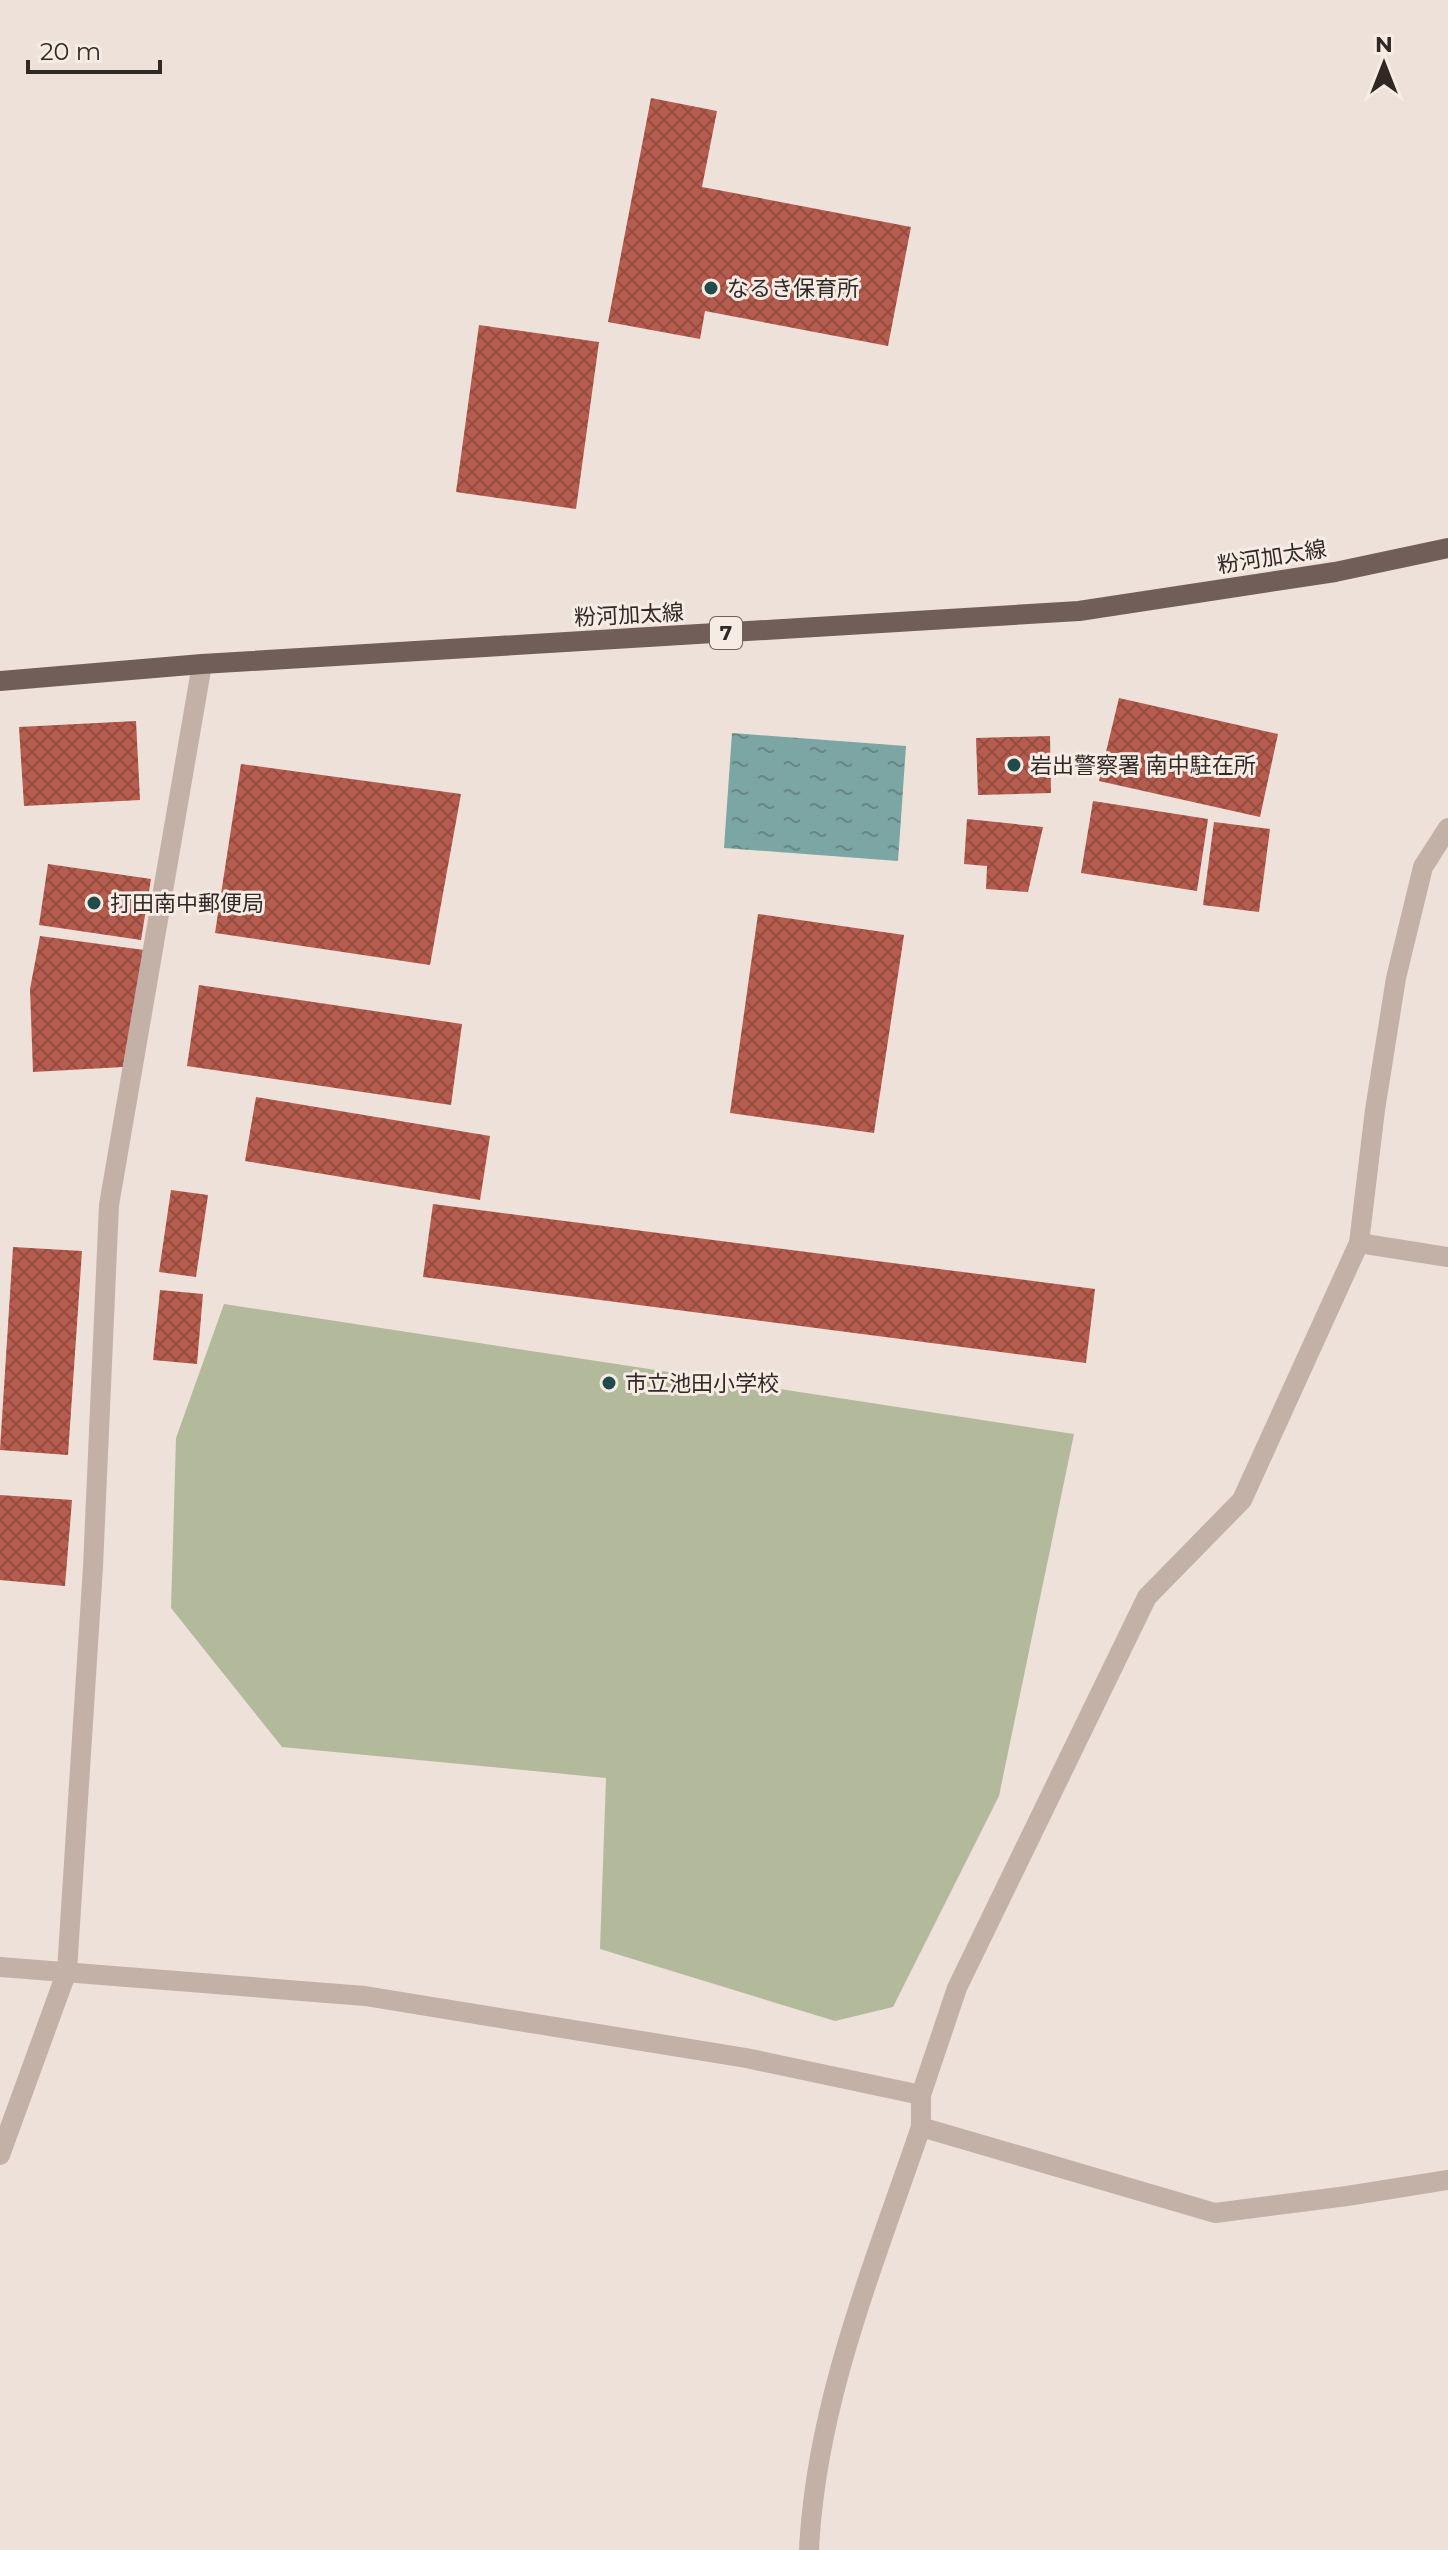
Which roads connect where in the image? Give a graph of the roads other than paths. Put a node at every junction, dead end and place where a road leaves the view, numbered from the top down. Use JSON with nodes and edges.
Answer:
{"nodes":[{"id":1,"x":1448,"y":548,"type":"edge"},
{"id":2,"x":202,"y":664,"type":"junction"},
{"id":3,"x":0,"y":681,"type":"edge"},
{"id":4,"x":1448,"y":828,"type":"edge"},
{"id":5,"x":1359,"y":1243,"type":"junction"},
{"id":6,"x":1448,"y":1257,"type":"edge"},
{"id":7,"x":0,"y":1967,"type":"edge"},
{"id":8,"x":67,"y":1971,"type":"junction"},
{"id":9,"x":921,"y":2095,"type":"junction"},
{"id":10,"x":921,"y":2127,"type":"junction"},
{"id":11,"x":0,"y":2155,"type":"edge"},
{"id":12,"x":1448,"y":2180,"type":"edge"},
{"id":13,"x":809,"y":2550,"type":"edge"}],
"edges":[{"from":1,"to":2,"type":"main road","name":"粉河加太線","number":"7"},
{"from":2,"to":3,"type":"main road","name":"粉河加太線","number":"7"},
{"from":2,"to":8,"type":"street"},
{"from":4,"to":5,"type":"street"},
{"from":5,"to":6,"type":"street"},
{"from":5,"to":9,"type":"street"},
{"from":7,"to":8,"type":"street"},
{"from":8,"to":9,"type":"street"},
{"from":8,"to":11,"type":"street"},
{"from":9,"to":10,"type":"street"},
{"from":10,"to":12,"type":"street"},
{"from":10,"to":13,"type":"street"}]}
